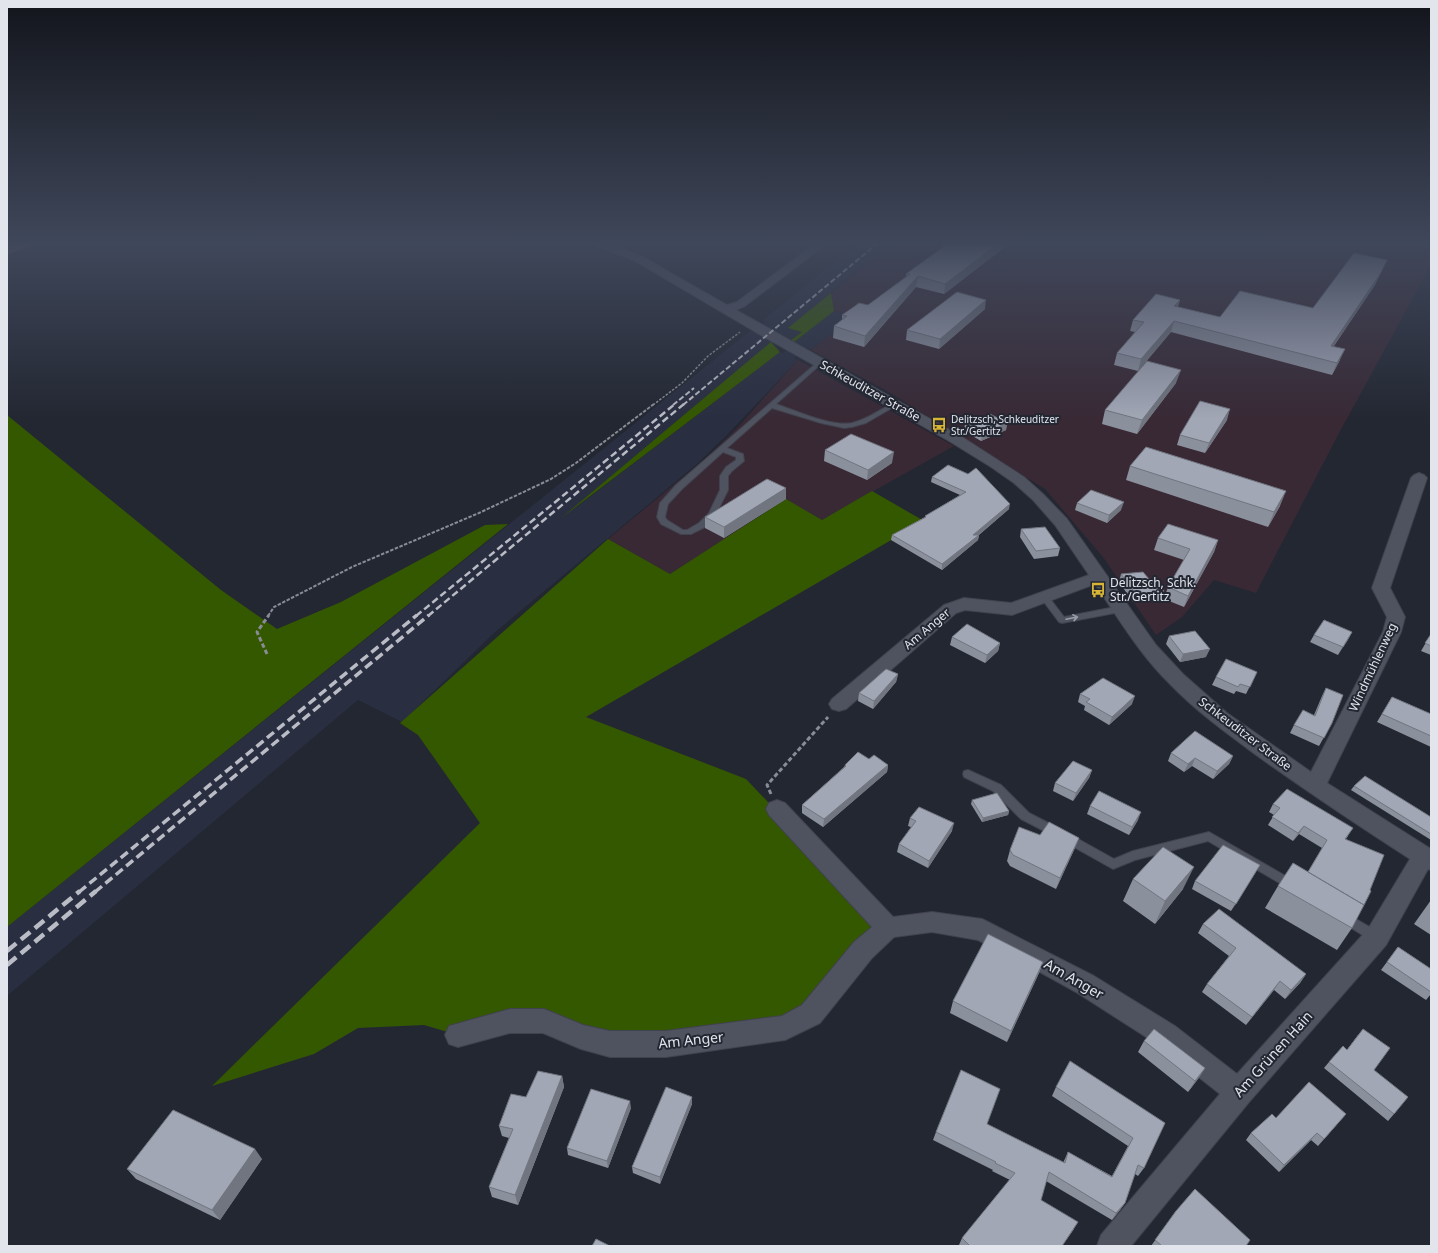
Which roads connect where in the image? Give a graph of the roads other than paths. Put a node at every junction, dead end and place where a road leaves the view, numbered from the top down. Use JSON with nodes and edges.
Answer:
{"nodes":[{"id":1,"x":711,"y":301,"type":"edge"},
{"id":2,"x":744,"y":301,"type":"edge"},
{"id":3,"x":726,"y":310,"type":"junction"},
{"id":4,"x":820,"y":362,"type":"junction"},
{"id":5,"x":894,"y":404,"type":"junction"},
{"id":6,"x":772,"y":405,"type":"junction"},
{"id":7,"x":722,"y":449,"type":"junction"},
{"id":8,"x":1419,"y":478,"type":"dead end"},
{"id":9,"x":1099,"y":577,"type":"junction"},
{"id":10,"x":1045,"y":598,"type":"junction"},
{"id":11,"x":1120,"y":609,"type":"junction"},
{"id":12,"x":839,"y":704,"type":"road end"},
{"id":13,"x":968,"y":774,"type":"dead end"},
{"id":14,"x":1315,"y":786,"type":"junction"},
{"id":15,"x":777,"y":809,"type":"road end"},
{"id":16,"x":1428,"y":858,"type":"edge"},
{"id":17,"x":1304,"y":892,"type":"edge"},
{"id":18,"x":1338,"y":912,"type":"edge"},
{"id":19,"x":888,"y":928,"type":"junction"},
{"id":20,"x":1377,"y":938,"type":"junction"},
{"id":21,"x":458,"y":1035,"type":"dead end"},
{"id":22,"x":1238,"y":1092,"type":"junction"},
{"id":23,"x":1112,"y":1246,"type":"edge"}],
"edges":[{"from":1,"to":3,"type":"street","name":"Schkeuditzer Straße"},
{"from":2,"to":3,"type":"street"},
{"from":3,"to":4,"type":"street","name":"Schkeuditzer Straße"},
{"from":4,"to":5,"type":"street","name":"Schkeuditzer Straße"},
{"from":4,"to":6,"type":"lane"},
{"from":5,"to":6,"type":"lane"},
{"from":5,"to":9,"type":"street","name":"Schkeuditzer Straße"},
{"from":6,"to":7,"type":"lane"},
{"from":7,"to":7,"type":"lane"},
{"from":8,"to":14,"type":"street","name":"Windmühlenweg"},
{"from":9,"to":10,"type":"street","name":"Am Anger"},
{"from":9,"to":11,"type":"street","name":"Schkeuditzer Straße"},
{"from":10,"to":11,"type":"lane","one_way":true},
{"from":10,"to":12,"type":"street","name":"Am Anger"},
{"from":11,"to":14,"type":"street","name":"Schkeuditzer Straße"},
{"from":13,"to":17,"type":"lane"},
{"from":14,"to":16,"type":"street","name":"Schkeuditzer Straße"},
{"from":15,"to":19,"type":"street"},
{"from":16,"to":20,"type":"street","name":"Am Grünen Hain"},
{"from":18,"to":20,"type":"lane"},
{"from":19,"to":21,"type":"street","name":"Am Anger"},
{"from":19,"to":22,"type":"street","name":"Am Anger"},
{"from":20,"to":22,"type":"street","name":"Am Grünen Hain"},
{"from":22,"to":23,"type":"street","name":"Am Grünen Hain"}]}
